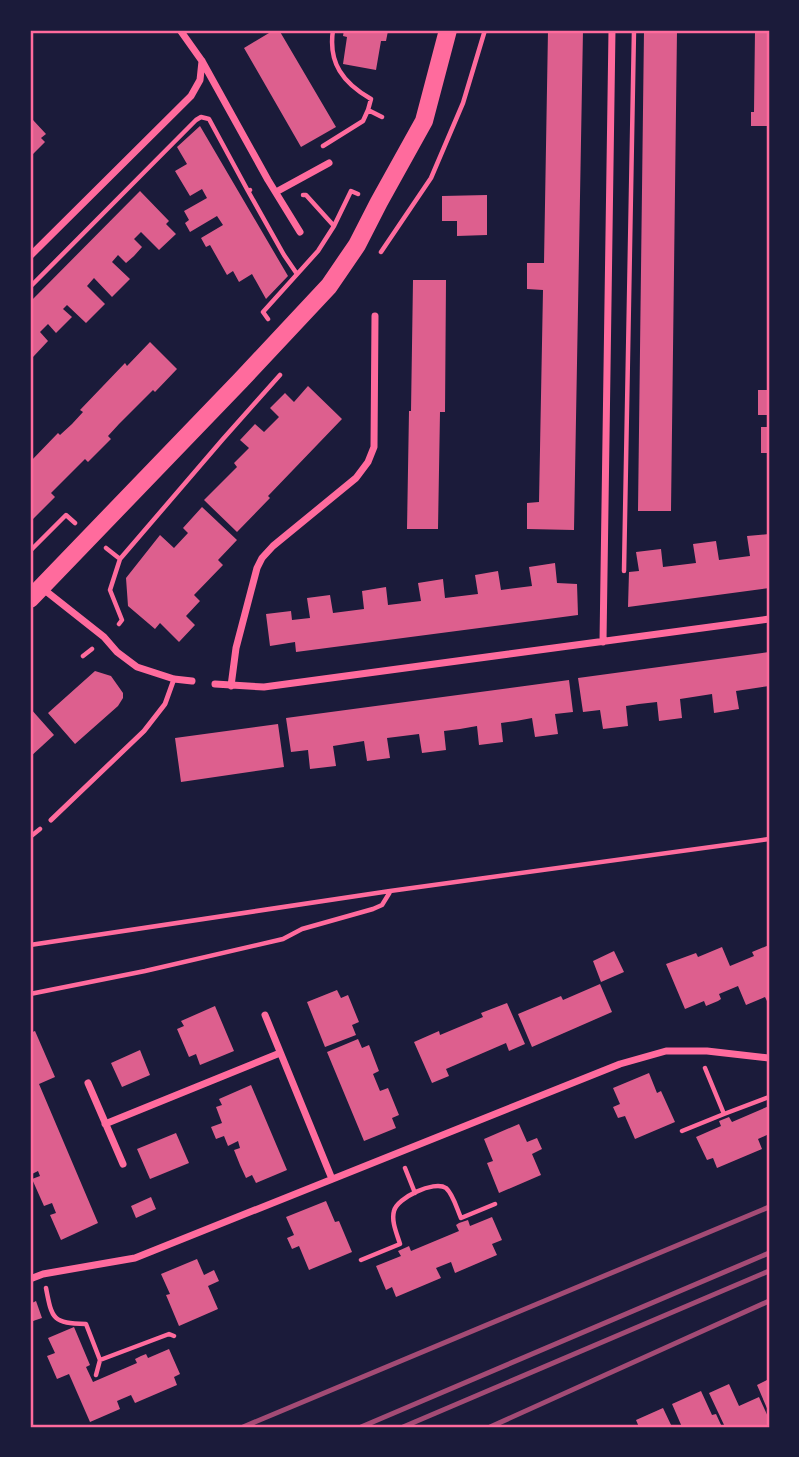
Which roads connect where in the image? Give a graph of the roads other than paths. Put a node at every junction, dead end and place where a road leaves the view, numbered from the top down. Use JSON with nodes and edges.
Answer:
{"nodes":[{"id":1,"x":181,"y":30,"type":"edge"},
{"id":2,"x":448,"y":30,"type":"edge"},
{"id":3,"x":612,"y":30,"type":"edge"},
{"id":4,"x":202,"y":61,"type":"junction"},
{"id":5,"x":329,"y":163,"type":"dead end"},
{"id":6,"x":277,"y":195,"type":"junction"},
{"id":7,"x":300,"y":232,"type":"dead end"},
{"id":8,"x":30,"y":256,"type":"edge"},
{"id":9,"x":375,"y":316,"type":"dead end"},
{"id":10,"x":36,"y":593,"type":"edge"},
{"id":11,"x":769,"y":619,"type":"edge"},
{"id":12,"x":603,"y":642,"type":"junction"},
{"id":13,"x":174,"y":679,"type":"junction"},
{"id":14,"x":192,"y":681,"type":"dead end"},
{"id":15,"x":215,"y":684,"type":"dead end"},
{"id":16,"x":232,"y":686,"type":"junction"},
{"id":17,"x":51,"y":820,"type":"dead end"},
{"id":18,"x":265,"y":1015,"type":"dead end"},
{"id":19,"x":280,"y":1053,"type":"junction"},
{"id":20,"x":769,"y":1058,"type":"edge"},
{"id":21,"x":88,"y":1083,"type":"dead end"},
{"id":22,"x":105,"y":1124,"type":"junction"},
{"id":23,"x":123,"y":1164,"type":"dead end"},
{"id":24,"x":332,"y":1179,"type":"junction"},
{"id":25,"x":30,"y":1279,"type":"edge"}],
"edges":[{"from":1,"to":4,"type":"street"},
{"from":2,"to":10,"type":"main road"},
{"from":3,"to":12,"type":"street"},
{"from":4,"to":6,"type":"street"},
{"from":4,"to":8,"type":"street"},
{"from":5,"to":6,"type":"street"},
{"from":6,"to":7,"type":"street"},
{"from":9,"to":16,"type":"street"},
{"from":10,"to":13,"type":"street"},
{"from":11,"to":12,"type":"street"},
{"from":12,"to":16,"type":"street"},
{"from":13,"to":14,"type":"street"},
{"from":13,"to":17,"type":"lane"},
{"from":15,"to":16,"type":"street"},
{"from":18,"to":19,"type":"street"},
{"from":19,"to":22,"type":"street"},
{"from":19,"to":24,"type":"street"},
{"from":20,"to":24,"type":"street"},
{"from":21,"to":22,"type":"street"},
{"from":22,"to":23,"type":"street"},
{"from":24,"to":25,"type":"street"}]}
